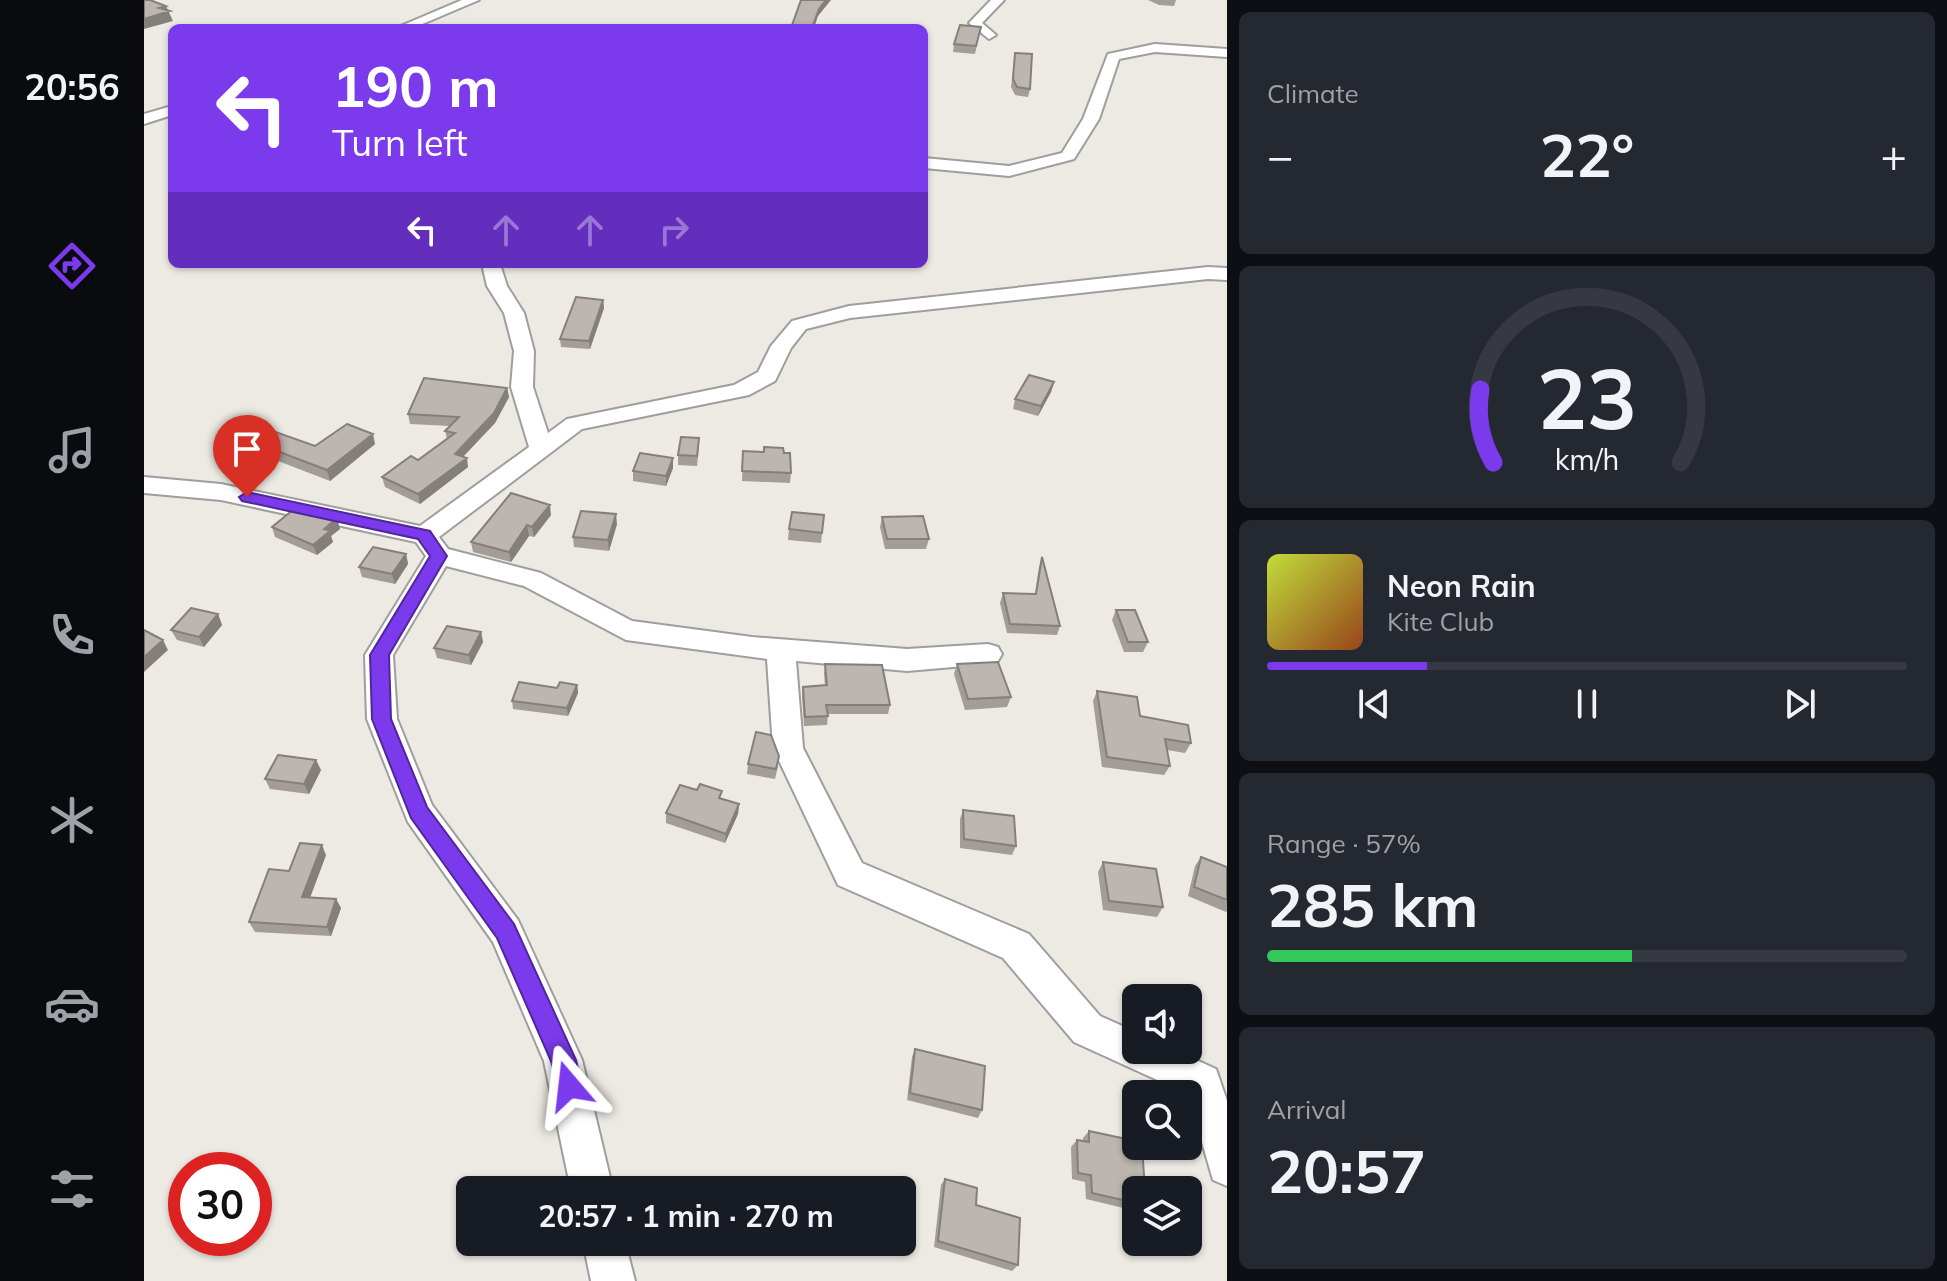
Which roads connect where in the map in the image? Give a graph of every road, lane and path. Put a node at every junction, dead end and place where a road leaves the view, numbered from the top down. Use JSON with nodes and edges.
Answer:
{"nodes":[{"id":1,"x":473,"y":0,"type":"edge"},
{"id":2,"x":998,"y":0,"type":"edge"},
{"id":3,"x":412,"y":24,"type":"edge"},
{"id":4,"x":989,"y":35,"type":"dead end"},
{"id":5,"x":1227,"y":53,"type":"edge"},
{"id":6,"x":168,"y":111,"type":"edge"},
{"id":7,"x":144,"y":119,"type":"edge"},
{"id":8,"x":928,"y":163,"type":"edge"},
{"id":9,"x":492,"y":268,"type":"edge"},
{"id":10,"x":1227,"y":274,"type":"edge"},
{"id":11,"x":541,"y":449,"type":"junction"},
{"id":12,"x":144,"y":485,"type":"edge"},
{"id":13,"x":431,"y":545,"type":"junction"},
{"id":14,"x":781,"y":650,"type":"junction"},
{"id":15,"x":988,"y":654,"type":"dead end"},
{"id":16,"x":1227,"y":1166,"type":"edge"},
{"id":17,"x":589,"y":1176,"type":"edge"},
{"id":18,"x":607,"y":1256,"type":"edge"},
{"id":19,"x":613,"y":1281,"type":"edge"}],
"edges":[{"from":1,"to":3,"type":"street"},
{"from":2,"to":4,"type":"street"},
{"from":5,"to":8,"type":"street"},
{"from":6,"to":7,"type":"street"},
{"from":9,"to":11,"type":"street"},
{"from":10,"to":11,"type":"street"},
{"from":11,"to":13,"type":"street"},
{"from":12,"to":13,"type":"street"},
{"from":13,"to":14,"type":"street"},
{"from":13,"to":17,"type":"street"},
{"from":14,"to":15,"type":"street"},
{"from":14,"to":16,"type":"street"},
{"from":18,"to":19,"type":"street"}]}
